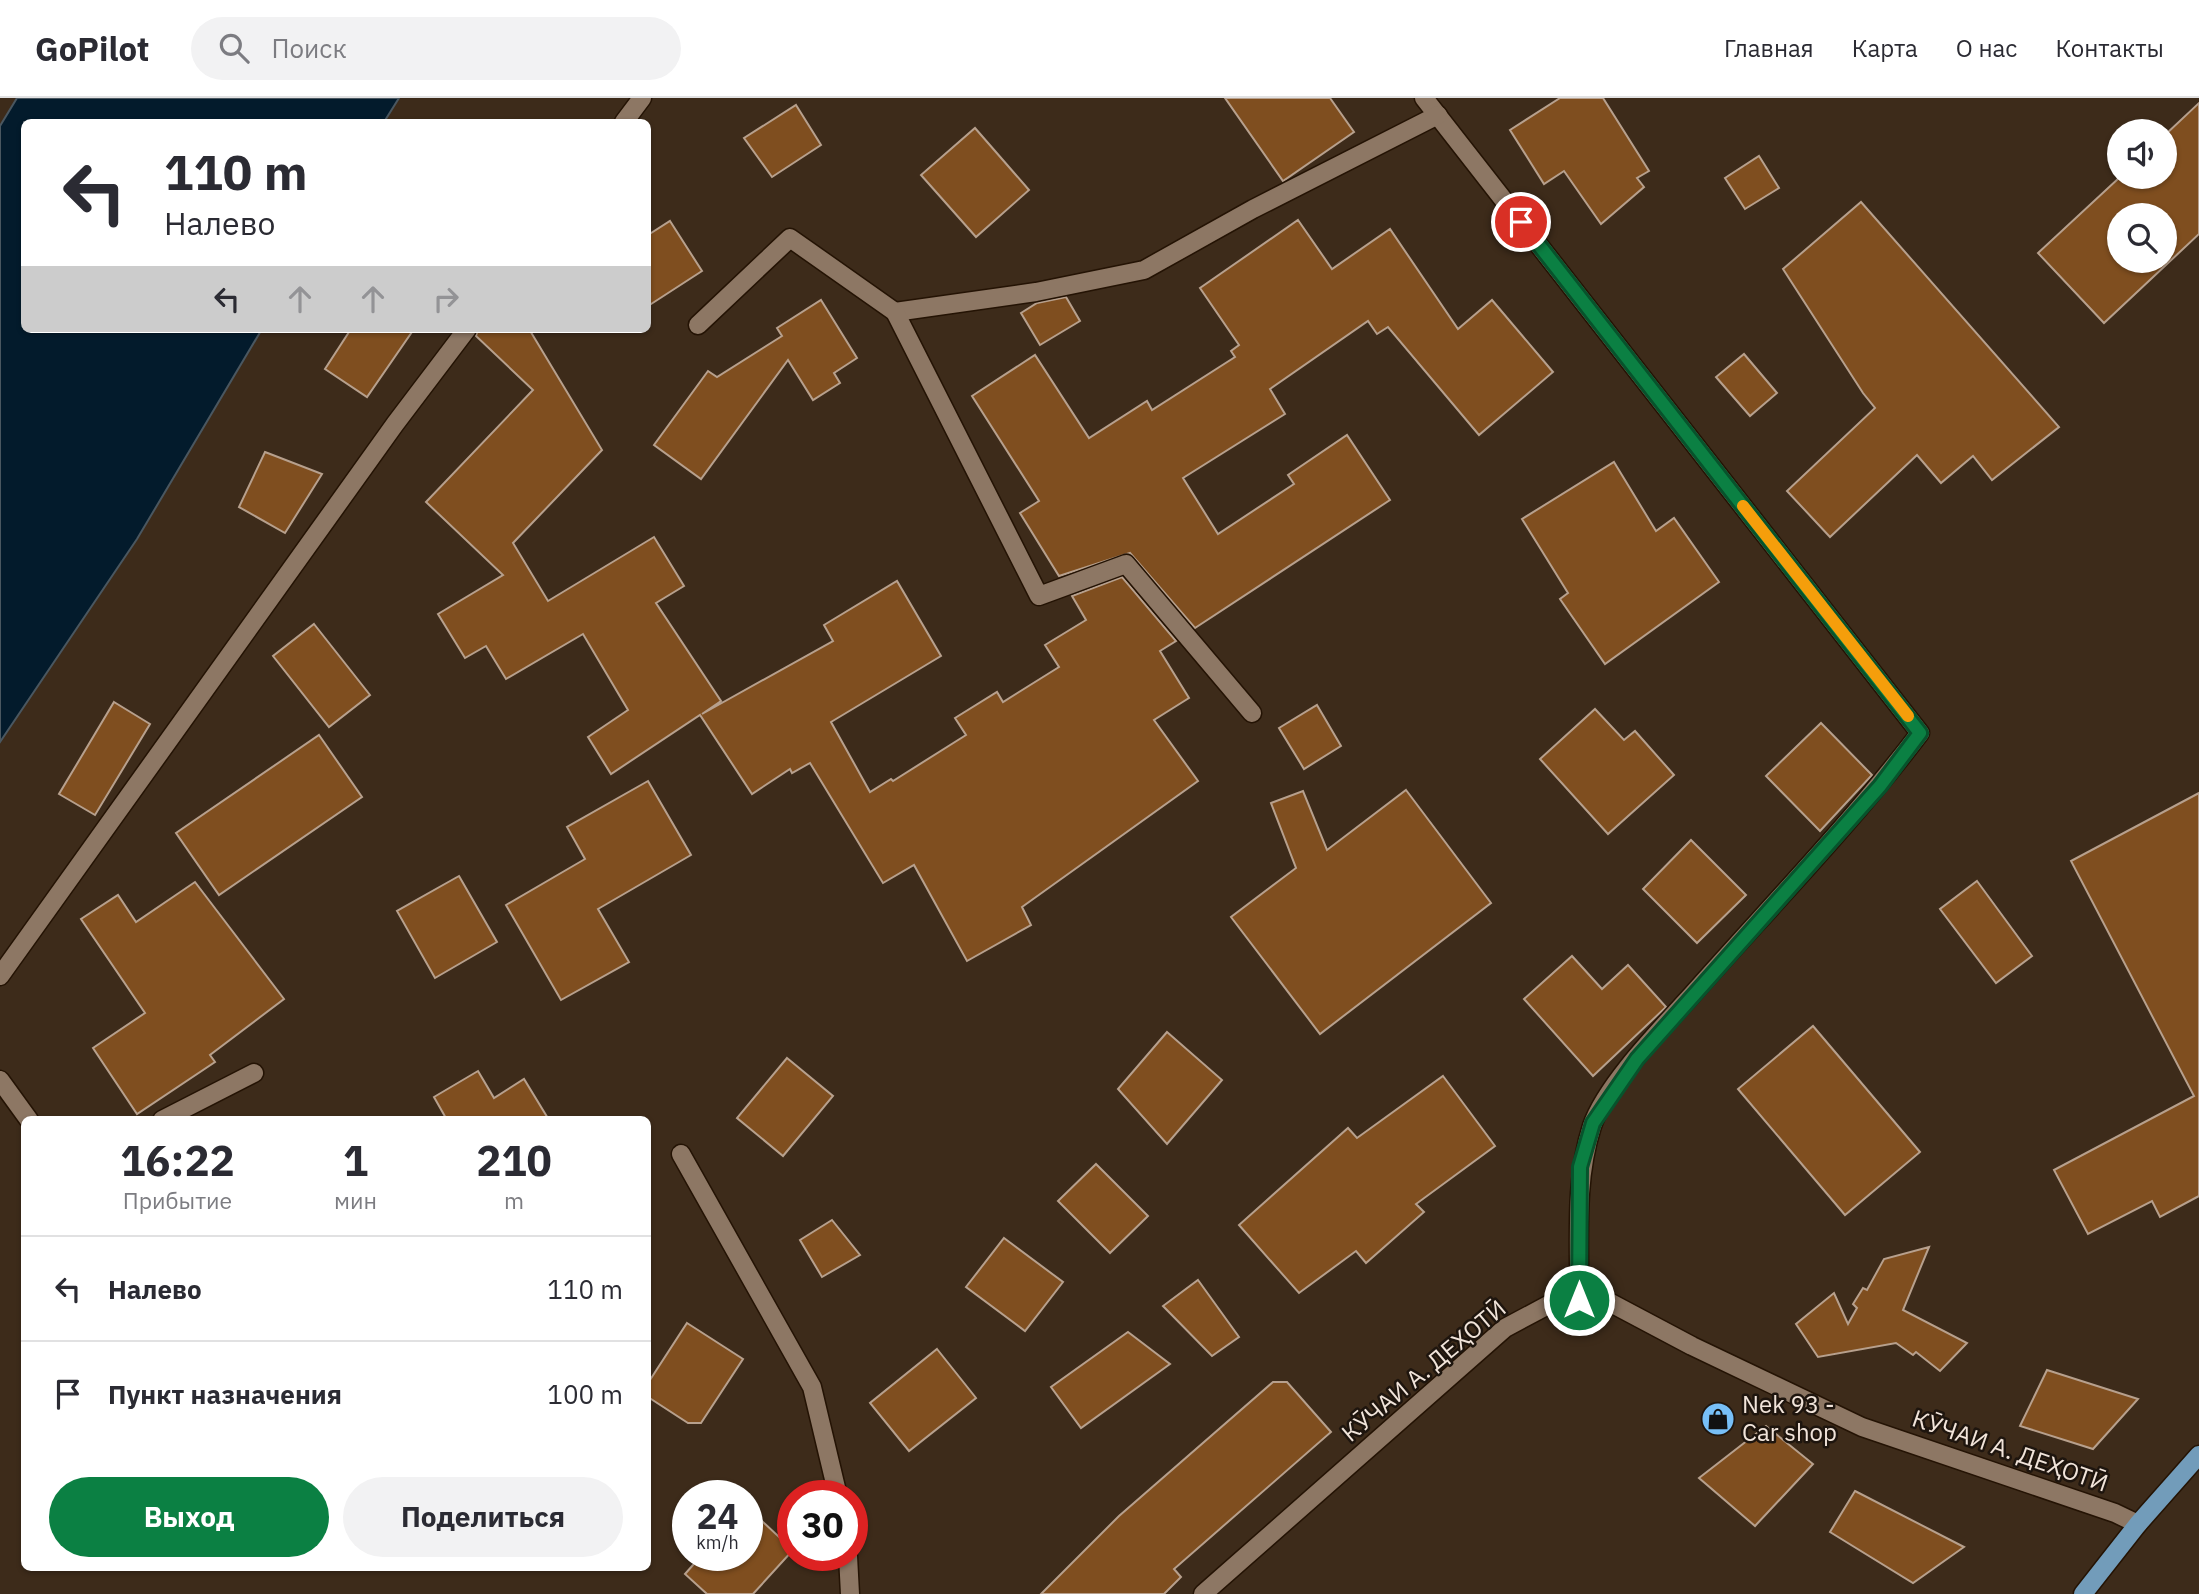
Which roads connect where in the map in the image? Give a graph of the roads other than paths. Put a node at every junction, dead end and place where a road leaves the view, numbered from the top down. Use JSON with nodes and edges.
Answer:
{"nodes":[{"id":1,"x":642,"y":98,"type":"edge"},
{"id":2,"x":1424,"y":98,"type":"edge"},
{"id":3,"x":1438,"y":114,"type":"junction"},
{"id":4,"x":626,"y":119,"type":"edge"},
{"id":5,"x":895,"y":312,"type":"junction"},
{"id":6,"x":698,"y":325,"type":"dead end"},
{"id":7,"x":464,"y":333,"type":"edge"},
{"id":8,"x":1252,"y":713,"type":"dead end"},
{"id":9,"x":0,"y":976,"type":"edge"},
{"id":10,"x":254,"y":1073,"type":"dead end"},
{"id":11,"x":0,"y":1080,"type":"edge"},
{"id":12,"x":26,"y":1116,"type":"edge"},
{"id":13,"x":170,"y":1116,"type":"edge"},
{"id":14,"x":681,"y":1154,"type":"dead end"},
{"id":15,"x":1579,"y":1300,"type":"junction"},
{"id":16,"x":2199,"y":1455,"type":"edge"},
{"id":17,"x":834,"y":1480,"type":"edge"},
{"id":18,"x":2138,"y":1524,"type":"junction"},
{"id":19,"x":849,"y":1571,"type":"edge"},
{"id":20,"x":850,"y":1594,"type":"edge"},
{"id":21,"x":1202,"y":1594,"type":"edge"},
{"id":22,"x":2083,"y":1594,"type":"edge"}],
"edges":[{"from":1,"to":4,"type":"street"},
{"from":2,"to":3,"type":"street"},
{"from":3,"to":5,"type":"street"},
{"from":3,"to":15,"type":"street"},
{"from":5,"to":6,"type":"street"},
{"from":5,"to":8,"type":"street"},
{"from":7,"to":9,"type":"street"},
{"from":10,"to":13,"type":"street"},
{"from":11,"to":12,"type":"street"},
{"from":14,"to":17,"type":"street"},
{"from":15,"to":18,"type":"street","name":"КӮЧАИ А. ДЕҲОТӢ"},
{"from":15,"to":21,"type":"street","name":"КӮЧАИ А. ДЕҲОТӢ"},
{"from":16,"to":18,"type":"main road"},
{"from":18,"to":22,"type":"main road"},
{"from":19,"to":20,"type":"street"}]}
